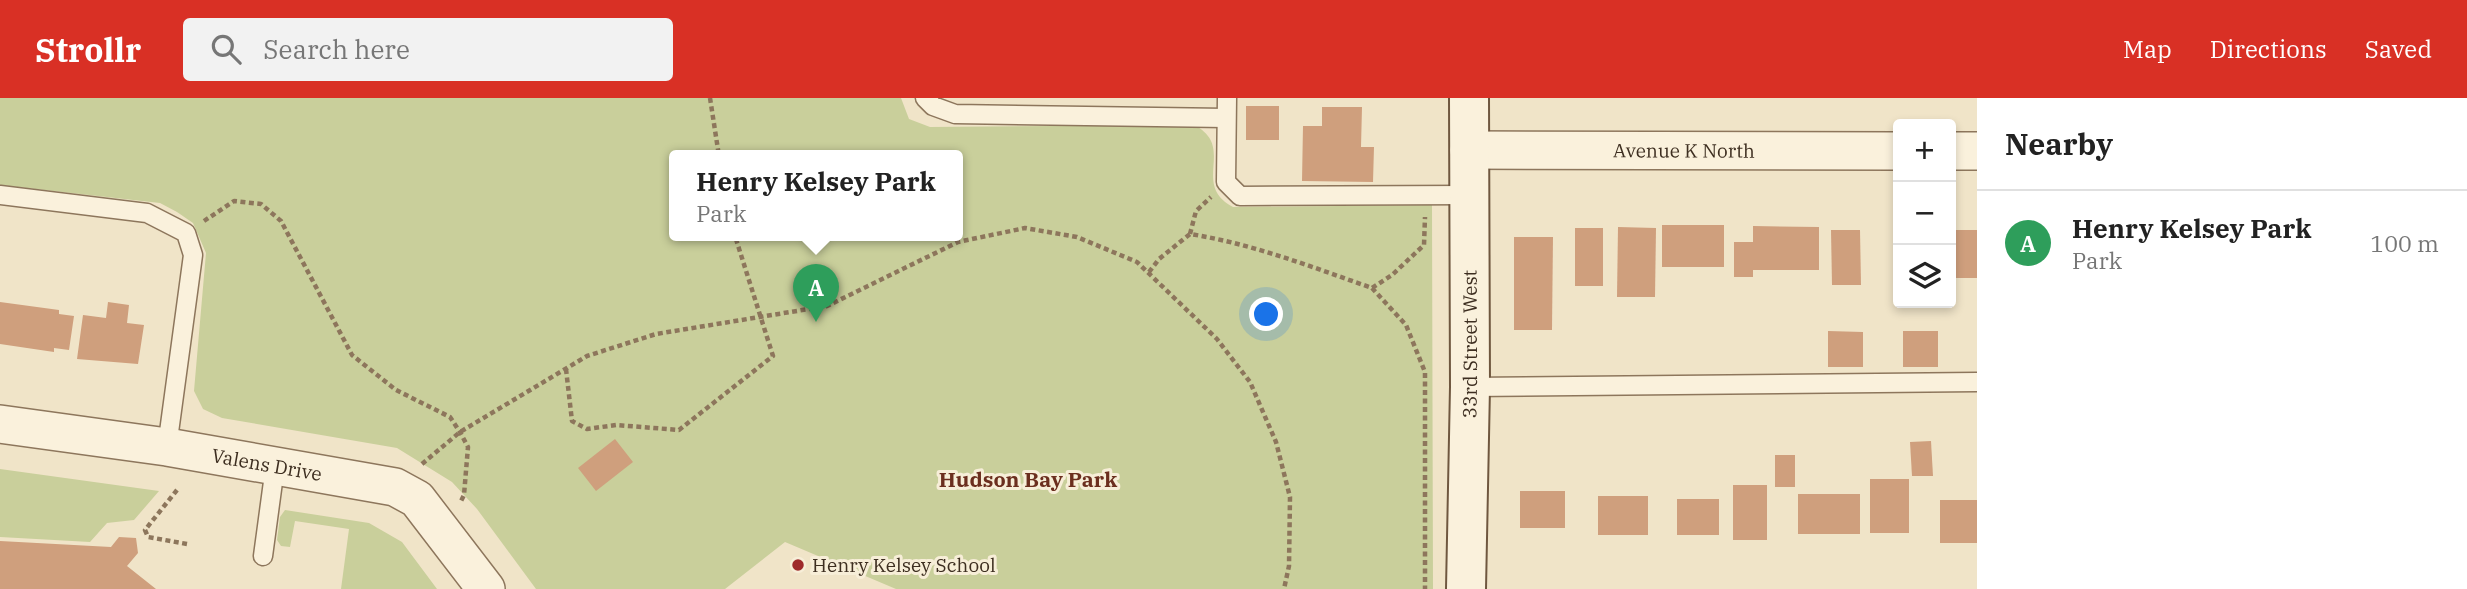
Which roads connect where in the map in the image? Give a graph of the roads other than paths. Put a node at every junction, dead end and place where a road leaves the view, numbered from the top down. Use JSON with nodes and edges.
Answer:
{"nodes":[{"id":1,"x":925,"y":98,"type":"edge"},
{"id":2,"x":1227,"y":98,"type":"edge"},
{"id":3,"x":1469,"y":98,"type":"edge"},
{"id":4,"x":1226,"y":118,"type":"junction"},
{"id":5,"x":1469,"y":150,"type":"junction"},
{"id":6,"x":1893,"y":150,"type":"edge"},
{"id":7,"x":1956,"y":150,"type":"edge"},
{"id":8,"x":1977,"y":150,"type":"edge"},
{"id":9,"x":0,"y":195,"type":"edge"},
{"id":10,"x":1470,"y":195,"type":"junction"},
{"id":11,"x":1977,"y":382,"type":"edge"},
{"id":12,"x":1470,"y":387,"type":"junction"},
{"id":13,"x":0,"y":424,"type":"edge"},
{"id":14,"x":167,"y":447,"type":"junction"},
{"id":15,"x":275,"y":467,"type":"junction"},
{"id":16,"x":263,"y":556,"type":"dead end"},
{"id":17,"x":486,"y":589,"type":"edge"},
{"id":18,"x":1466,"y":589,"type":"edge"}],
"edges":[{"from":1,"to":4,"type":"lane"},
{"from":2,"to":4,"type":"lane"},
{"from":3,"to":5,"type":"main road","name":"33rd Street West"},
{"from":4,"to":10,"type":"lane"},
{"from":5,"to":6,"type":"street","name":"Avenue K North"},
{"from":5,"to":10,"type":"main road","name":"33rd Street West"},
{"from":7,"to":8,"type":"street"},
{"from":9,"to":14,"type":"lane"},
{"from":10,"to":12,"type":"main road","name":"33rd Street West"},
{"from":11,"to":12,"type":"lane"},
{"from":12,"to":18,"type":"main road","name":"33rd Street West"},
{"from":13,"to":14,"type":"street","name":"Valens Drive"},
{"from":14,"to":15,"type":"street","name":"Valens Drive"},
{"from":15,"to":16,"type":"lane"},
{"from":15,"to":17,"type":"street","name":"Valens Drive"}]}
